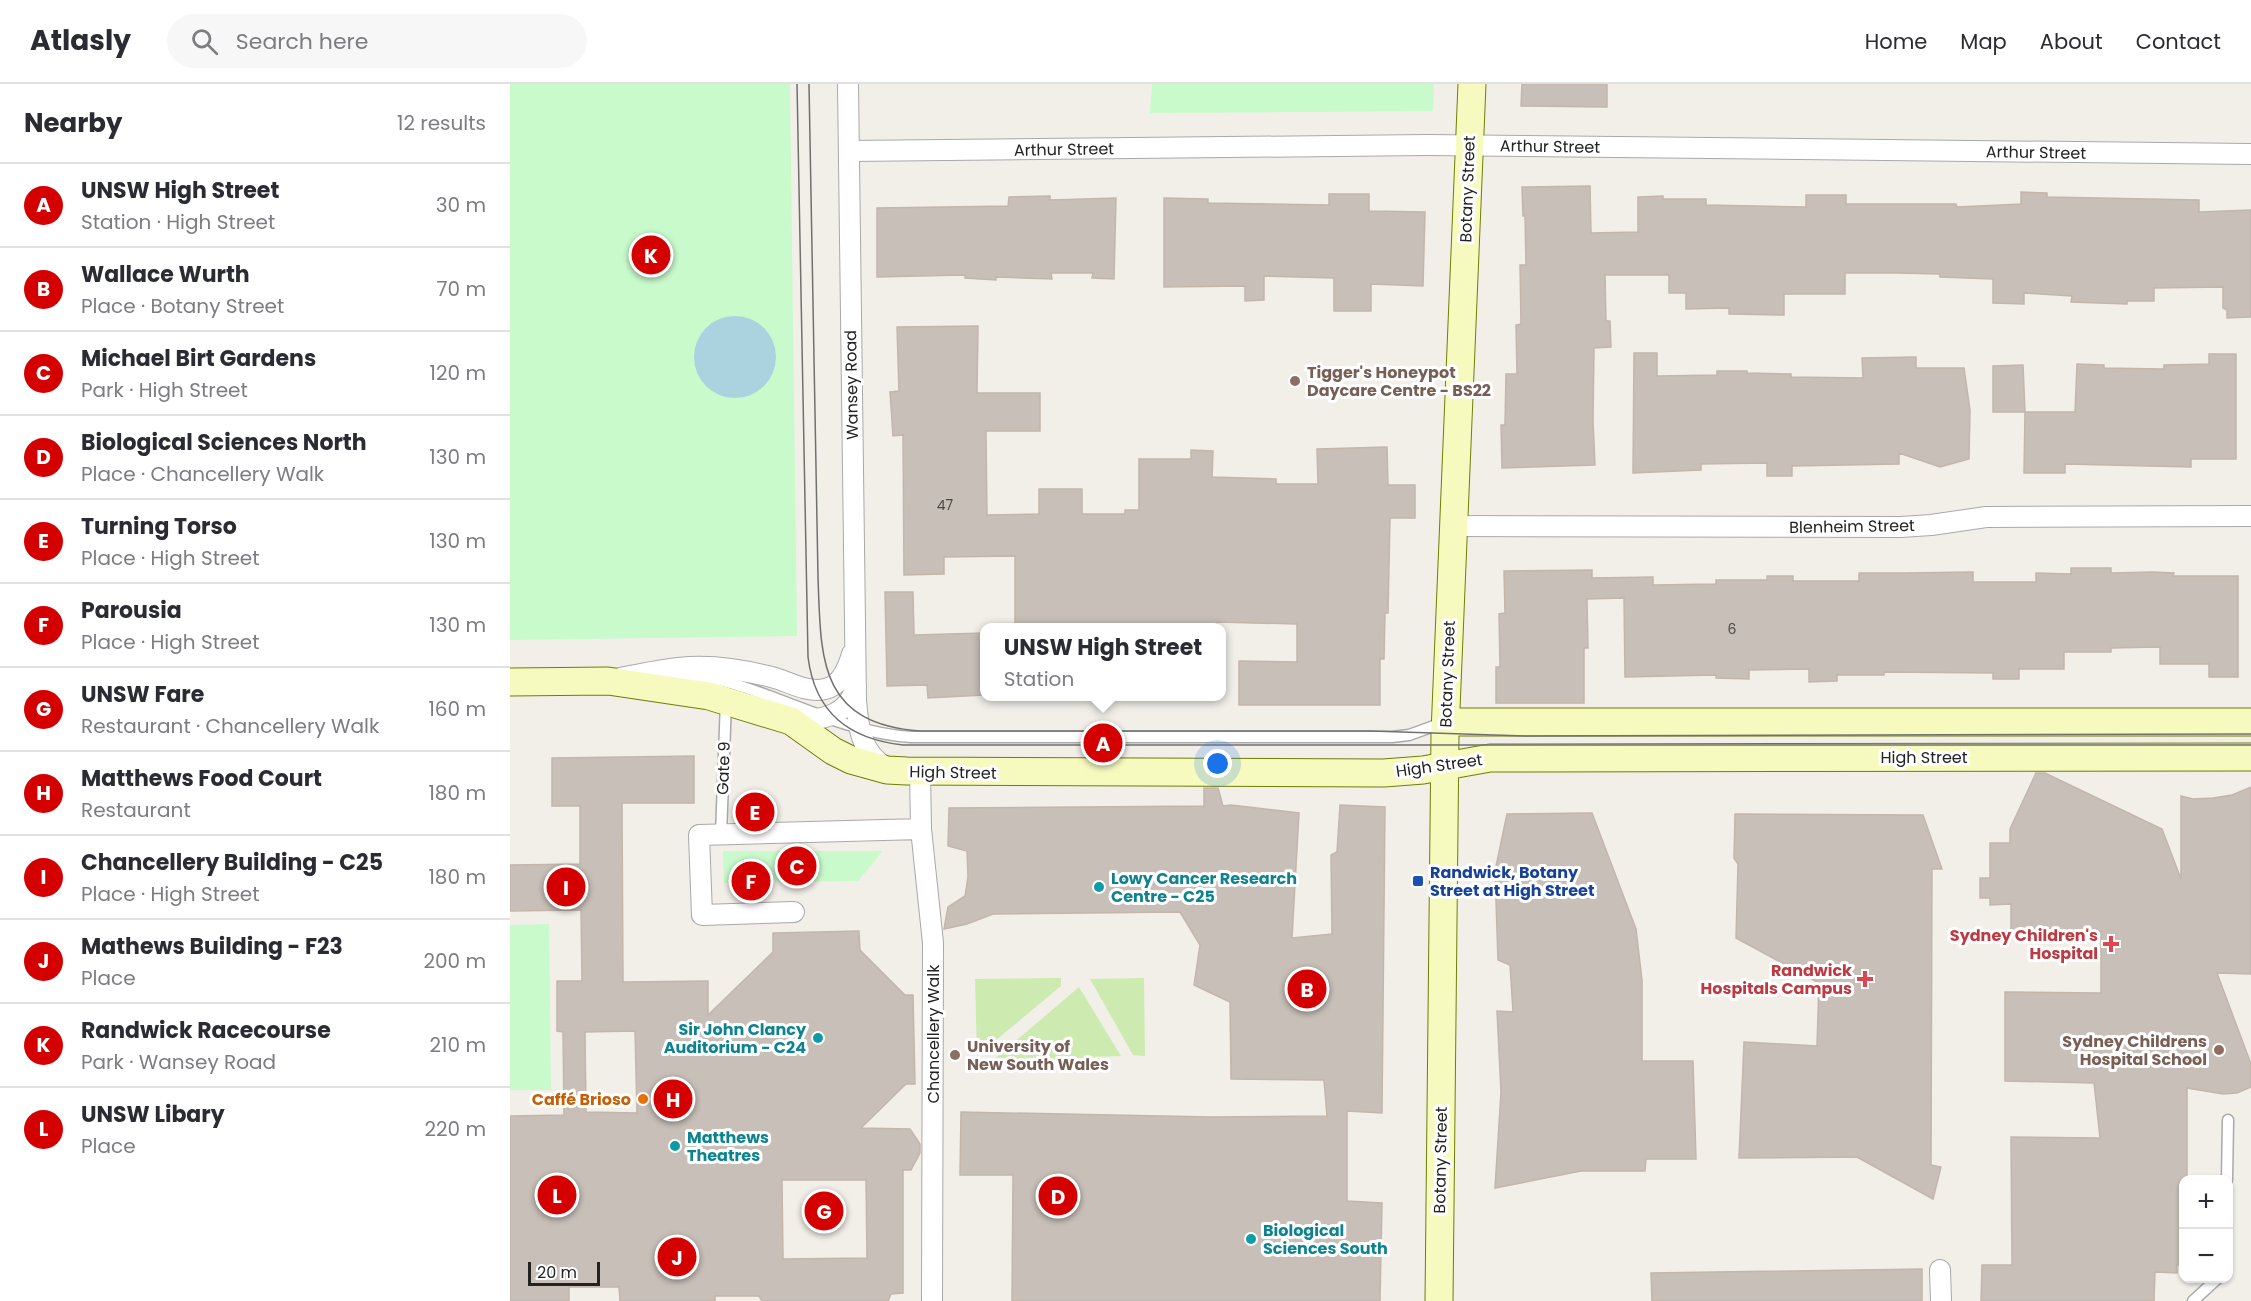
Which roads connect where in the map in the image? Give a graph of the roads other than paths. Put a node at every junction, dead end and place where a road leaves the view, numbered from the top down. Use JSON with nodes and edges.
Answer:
{"nodes":[{"id":1,"x":848,"y":84,"type":"edge"},
{"id":2,"x":1472,"y":84,"type":"edge"},
{"id":3,"x":1469,"y":146,"type":"junction"},
{"id":4,"x":850,"y":151,"type":"junction"},
{"id":5,"x":2251,"y":154,"type":"edge"},
{"id":6,"x":2251,"y":516,"type":"edge"},
{"id":7,"x":1453,"y":526,"type":"junction"},
{"id":8,"x":855,"y":644,"type":"junction"},
{"id":9,"x":608,"y":681,"type":"junction"},
{"id":10,"x":510,"y":682,"type":"edge"},
{"id":11,"x":856,"y":686,"type":"junction"},
{"id":12,"x":726,"y":701,"type":"junction"},
{"id":13,"x":828,"y":717,"type":"junction"},
{"id":14,"x":791,"y":721,"type":"junction"},
{"id":15,"x":1446,"y":722,"type":"junction"},
{"id":16,"x":2251,"y":722,"type":"edge"},
{"id":17,"x":859,"y":727,"type":"junction"},
{"id":18,"x":2251,"y":757,"type":"edge"},
{"id":19,"x":1444,"y":766,"type":"junction"},
{"id":20,"x":893,"y":771,"type":"junction"},
{"id":21,"x":920,"y":772,"type":"junction"},
{"id":22,"x":921,"y":829,"type":"junction"},
{"id":23,"x":721,"y":836,"type":"junction"},
{"id":24,"x":794,"y":912,"type":"dead end"},
{"id":25,"x":2228,"y":1120,"type":"dead end"},
{"id":26,"x":2226,"y":1175,"type":"edge"},
{"id":27,"x":1940,"y":1270,"type":"dead end"},
{"id":28,"x":2213,"y":1283,"type":"edge"},
{"id":29,"x":932,"y":1299,"type":"edge"},
{"id":30,"x":1439,"y":1301,"type":"edge"},
{"id":31,"x":1941,"y":1301,"type":"edge"},
{"id":32,"x":2193,"y":1301,"type":"edge"}],
"edges":[{"from":1,"to":4,"type":"street","name":"Wansey Road"},
{"from":2,"to":3,"type":"street","name":"Botany Street"},
{"from":3,"to":4,"type":"street","name":"Arthur Street"},
{"from":3,"to":5,"type":"street","name":"Arthur Street"},
{"from":3,"to":7,"type":"street","name":"Botany Street"},
{"from":4,"to":8,"type":"street","name":"Wansey Road"},
{"from":6,"to":7,"type":"street","name":"Blenheim Street"},
{"from":7,"to":15,"type":"street","name":"Botany Street"},
{"from":8,"to":9,"type":"street","name":"High Street"},
{"from":8,"to":11,"type":"street","name":"Wansey Road"},
{"from":9,"to":10,"type":"street","name":"High Street"},
{"from":9,"to":12,"type":"street","name":"High Street"},
{"from":9,"to":13,"type":"lane","name":"High Street"},
{"from":11,"to":13,"type":"street"},
{"from":11,"to":17,"type":"street","name":"Wansey Road"},
{"from":12,"to":14,"type":"street","name":"High Street"},
{"from":12,"to":23,"type":"lane","name":"Gate 9"},
{"from":13,"to":14,"type":"street"},
{"from":13,"to":17,"type":"lane","name":"High Street"},
{"from":14,"to":20,"type":"street","name":"High Street"},
{"from":15,"to":16,"type":"street","name":"High Street"},
{"from":15,"to":17,"type":"lane","name":"High Street"},
{"from":15,"to":19,"type":"street","name":"Botany Street"},
{"from":17,"to":20,"type":"street","name":"Wansey Road"},
{"from":18,"to":19,"type":"street","name":"High Street"},
{"from":19,"to":21,"type":"street","name":"High Street"},
{"from":19,"to":30,"type":"street","name":"Botany Street"},
{"from":20,"to":21,"type":"street","name":"High Street"},
{"from":21,"to":22,"type":"street","name":"Chancellery Walk"},
{"from":22,"to":23,"type":"street"},
{"from":22,"to":29,"type":"street","name":"Chancellery Walk"},
{"from":23,"to":24,"type":"street"},
{"from":25,"to":26,"type":"lane"},
{"from":27,"to":31,"type":"street"},
{"from":28,"to":32,"type":"lane"}]}
